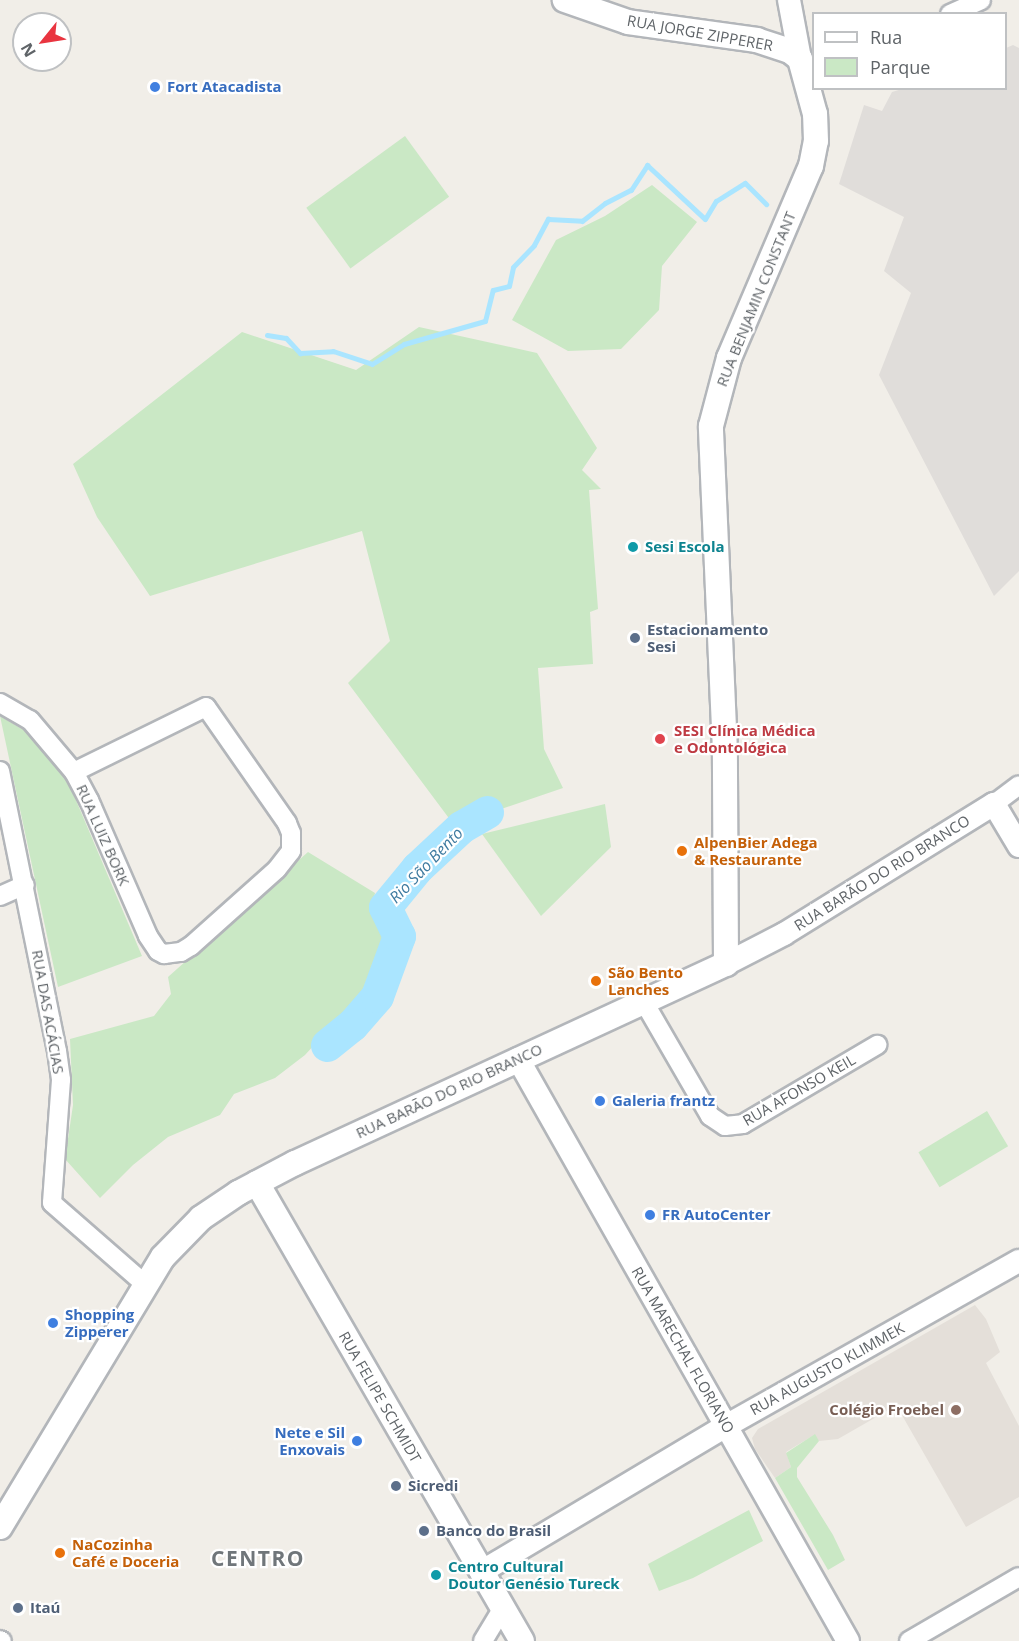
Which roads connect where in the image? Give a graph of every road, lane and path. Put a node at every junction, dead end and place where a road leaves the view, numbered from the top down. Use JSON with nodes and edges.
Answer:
{"nodes":[{"id":1,"x":565,"y":0,"type":"edge"},
{"id":2,"x":789,"y":0,"type":"edge"},
{"id":3,"x":981,"y":0,"type":"edge"},
{"id":4,"x":954,"y":12,"type":"edge"},
{"id":5,"x":807,"y":60,"type":"edge"},
{"id":6,"x":0,"y":703,"type":"edge"},
{"id":7,"x":0,"y":771,"type":"edge"},
{"id":8,"x":74,"y":772,"type":"junction"},
{"id":9,"x":1019,"y":785,"type":"edge"},
{"id":10,"x":994,"y":804,"type":"junction"},
{"id":11,"x":1019,"y":846,"type":"edge"},
{"id":12,"x":25,"y":885,"type":"junction"},
{"id":13,"x":0,"y":896,"type":"edge"},
{"id":14,"x":726,"y":964,"type":"junction"},
{"id":15,"x":644,"y":1002,"type":"junction"},
{"id":16,"x":877,"y":1045,"type":"dead end"},
{"id":17,"x":518,"y":1059,"type":"junction"},
{"id":18,"x":257,"y":1183,"type":"junction"},
{"id":19,"x":1019,"y":1261,"type":"edge"},
{"id":20,"x":146,"y":1285,"type":"junction"},
{"id":21,"x":726,"y":1426,"type":"junction"},
{"id":22,"x":0,"y":1527,"type":"edge"},
{"id":23,"x":482,"y":1572,"type":"junction"},
{"id":24,"x":1019,"y":1577,"type":"edge"},
{"id":25,"x":503,"y":1608,"type":"junction"},
{"id":26,"x":483,"y":1641,"type":"edge"},
{"id":27,"x":522,"y":1641,"type":"edge"},
{"id":28,"x":849,"y":1641,"type":"edge"},
{"id":29,"x":909,"y":1641,"type":"edge"}],
"edges":[{"from":1,"to":5,"type":"main road","name":"RUA JORGE ZIPPERER"},
{"from":2,"to":5,"type":"street","name":"RUA BENJAMIN CONSTANT"},
{"from":3,"to":4,"type":"street"},
{"from":5,"to":14,"type":"main road","name":"RUA BENJAMIN CONSTANT"},
{"from":6,"to":8,"type":"street","name":"RUA LUIZ BORK"},
{"from":7,"to":12,"type":"street","name":"RUA DAS ACÁCIAS"},
{"from":8,"to":8,"type":"street","name":"RUA LUIZ BORK"},
{"from":9,"to":10,"type":"street","name":"RUA BARÃO DO RIO BRANCO"},
{"from":10,"to":11,"type":"street"},
{"from":10,"to":14,"type":"street","name":"RUA BARÃO DO RIO BRANCO"},
{"from":12,"to":13,"type":"street"},
{"from":12,"to":20,"type":"street","name":"RUA DAS ACÁCIAS"},
{"from":14,"to":15,"type":"main road","name":"RUA BARÃO DO RIO BRANCO"},
{"from":15,"to":16,"type":"street","name":"RUA AFONSO KEIL"},
{"from":15,"to":17,"type":"main road","name":"RUA BARÃO DO RIO BRANCO"},
{"from":17,"to":18,"type":"main road","name":"RUA BARÃO DO RIO BRANCO"},
{"from":17,"to":21,"type":"street","name":"RUA MARECHAL FLORIANO"},
{"from":18,"to":20,"type":"main road","name":"RUA BARÃO DO RIO BRANCO"},
{"from":18,"to":23,"type":"main road","name":"RUA FELIPE SCHMIDT"},
{"from":19,"to":21,"type":"street","name":"RUA AUGUSTO KLIMMEK"},
{"from":20,"to":22,"type":"main road","name":"RUA BARÃO DO RIO BRANCO"},
{"from":21,"to":23,"type":"street","name":"RUA AUGUSTO KLIMMEK"},
{"from":21,"to":28,"type":"street","name":"RUA MARECHAL FLORIANO"},
{"from":23,"to":25,"type":"main road","name":"RUA FELIPE SCHMIDT"},
{"from":24,"to":29,"type":"street"},
{"from":25,"to":26,"type":"street"},
{"from":25,"to":27,"type":"main road","name":"RUA FELIPE SCHMIDT"}]}
